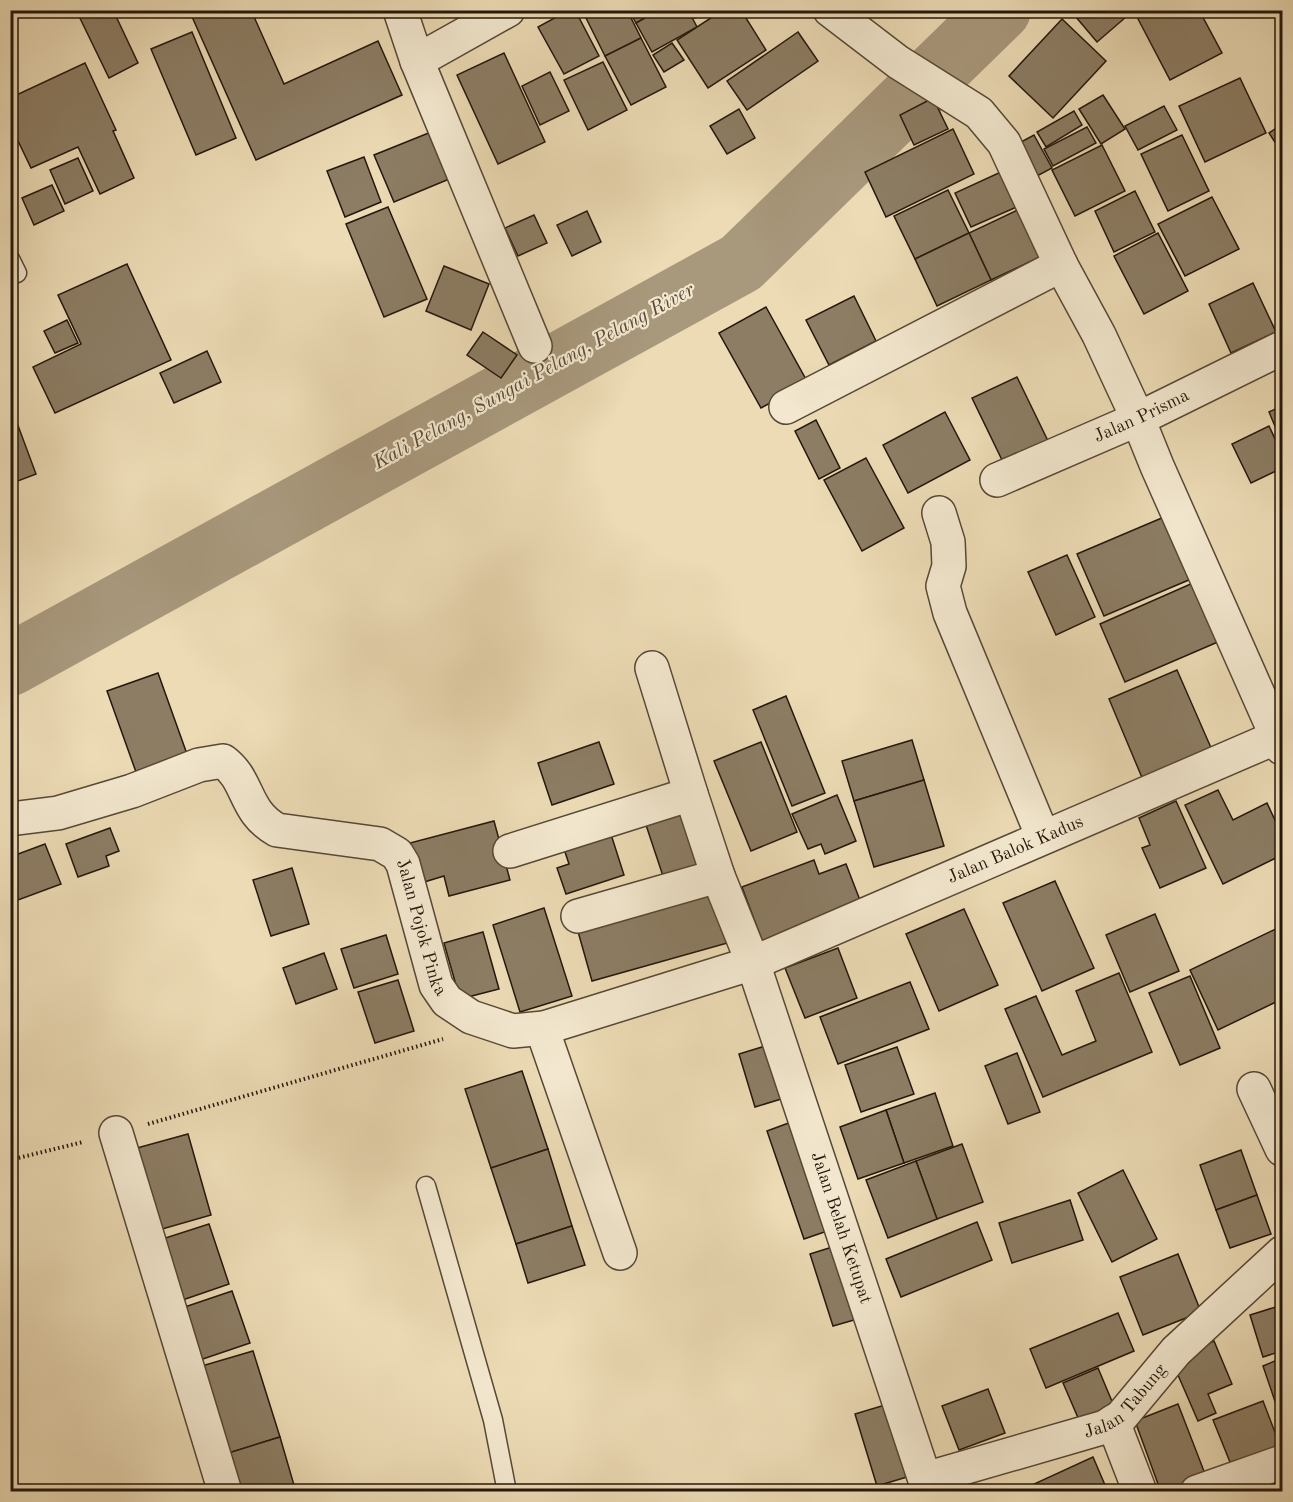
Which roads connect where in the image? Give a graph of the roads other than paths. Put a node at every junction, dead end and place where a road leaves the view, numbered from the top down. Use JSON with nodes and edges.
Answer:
{"nodes":[{"id":1,"x":400,"y":10,"type":"edge"},
{"id":2,"x":508,"y":10,"type":"edge"},
{"id":3,"x":830,"y":10,"type":"edge"},
{"id":4,"x":417,"y":61,"type":"junction"},
{"id":5,"x":1061,"y":265,"type":"junction"},
{"id":6,"x":535,"y":346,"type":"dead end"},
{"id":7,"x":1282,"y":348,"type":"edge"},
{"id":8,"x":786,"y":407,"type":"dead end"},
{"id":9,"x":1138,"y":419,"type":"junction"},
{"id":10,"x":997,"y":480,"type":"dead end"},
{"id":11,"x":939,"y":513,"type":"dead end"},
{"id":12,"x":652,"y":668,"type":"dead end"},
{"id":13,"x":1280,"y":743,"type":"edge"},
{"id":14,"x":690,"y":794,"type":"junction"},
{"id":15,"x":10,"y":819,"type":"edge"},
{"id":16,"x":1043,"y":837,"type":"junction"},
{"id":17,"x":510,"y":851,"type":"dead end"},
{"id":18,"x":718,"y":876,"type":"junction"},
{"id":19,"x":578,"y":916,"type":"dead end"},
{"id":20,"x":753,"y":963,"type":"junction"},
{"id":21,"x":544,"y":1028,"type":"junction"},
{"id":22,"x":1254,"y":1089,"type":"dead end"},
{"id":23,"x":116,"y":1133,"type":"road end"},
{"id":24,"x":1282,"y":1149,"type":"edge"},
{"id":25,"x":426,"y":1186,"type":"dead end"},
{"id":26,"x":620,"y":1253,"type":"dead end"},
{"id":27,"x":1282,"y":1253,"type":"edge"},
{"id":28,"x":1113,"y":1422,"type":"junction"},
{"id":29,"x":1282,"y":1462,"type":"edge"},
{"id":30,"x":927,"y":1485,"type":"edge"},
{"id":31,"x":225,"y":1491,"type":"edge"},
{"id":32,"x":507,"y":1491,"type":"edge"},
{"id":33,"x":1140,"y":1491,"type":"edge"},
{"id":34,"x":1197,"y":1491,"type":"edge"}],
"edges":[{"from":1,"to":4,"type":"street"},
{"from":2,"to":4,"type":"street"},
{"from":3,"to":5,"type":"street"},
{"from":4,"to":6,"type":"street"},
{"from":5,"to":8,"type":"street"},
{"from":5,"to":9,"type":"street"},
{"from":7,"to":9,"type":"street","name":"Jalan Prisma"},
{"from":9,"to":10,"type":"street","name":"Jalan Prisma"},
{"from":9,"to":13,"type":"street"},
{"from":11,"to":16,"type":"street"},
{"from":12,"to":14,"type":"street","name":"Jalan Belah Ketupat"},
{"from":13,"to":16,"type":"street","name":"Jalan Balok Kadus"},
{"from":14,"to":17,"type":"street"},
{"from":14,"to":18,"type":"street","name":"Jalan Belah Ketupat"},
{"from":15,"to":21,"type":"street","name":"Jalan Pojok Pinka"},
{"from":16,"to":20,"type":"street","name":"Jalan Balok Kadus"},
{"from":18,"to":19,"type":"street"},
{"from":18,"to":20,"type":"street","name":"Jalan Belah Ketupat"},
{"from":20,"to":21,"type":"street","name":"Jalan Pojok Pinka"},
{"from":20,"to":30,"type":"street","name":"Jalan Belah Ketupat"},
{"from":21,"to":26,"type":"street"},
{"from":22,"to":24,"type":"street"},
{"from":23,"to":31,"type":"street"},
{"from":25,"to":32,"type":"lane"},
{"from":27,"to":28,"type":"street","name":"Jalan Tabung"},
{"from":28,"to":30,"type":"street","name":"Jalan Tabung"},
{"from":28,"to":33,"type":"street"},
{"from":29,"to":34,"type":"street"}]}
